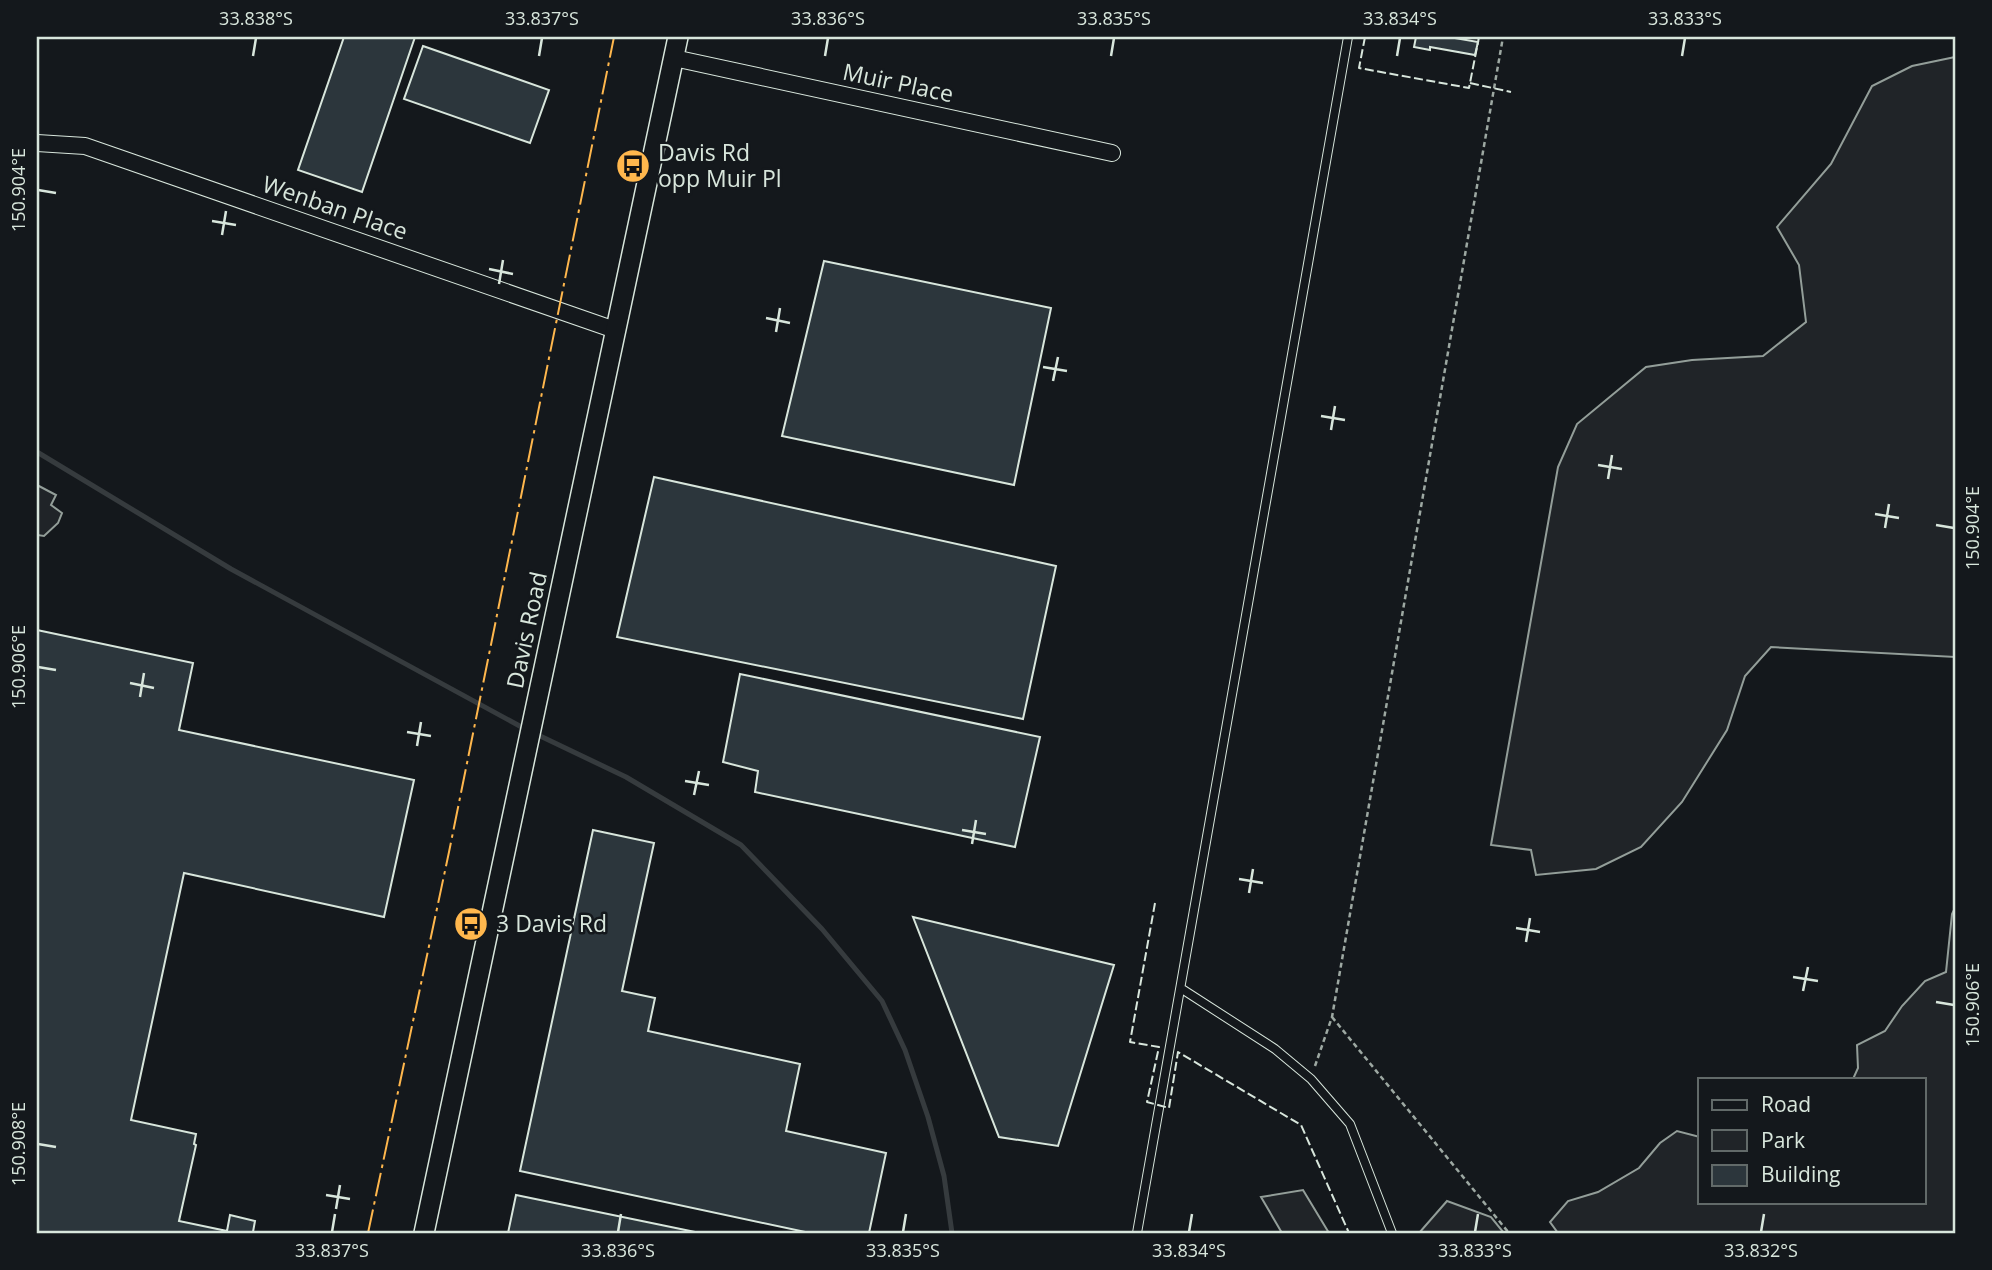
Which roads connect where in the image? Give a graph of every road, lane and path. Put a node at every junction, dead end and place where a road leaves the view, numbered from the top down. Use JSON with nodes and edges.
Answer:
{"nodes":[{"id":1,"x":678,"y":37,"type":"edge"},
{"id":2,"x":1348,"y":37,"type":"edge"},
{"id":3,"x":1503,"y":37,"type":"edge"},
{"id":4,"x":674,"y":58,"type":"junction"},
{"id":5,"x":37,"y":143,"type":"edge"},
{"id":6,"x":1112,"y":153,"type":"dead end"},
{"id":7,"x":615,"y":330,"type":"junction"},
{"id":8,"x":1182,"y":989,"type":"junction"},
{"id":9,"x":1332,"y":1017,"type":"junction"},
{"id":10,"x":1311,"y":1079,"type":"junction"},
{"id":11,"x":424,"y":1233,"type":"edge"},
{"id":12,"x":1137,"y":1233,"type":"edge"},
{"id":13,"x":1392,"y":1233,"type":"edge"},
{"id":14,"x":1509,"y":1233,"type":"edge"}],
"edges":[{"from":1,"to":4,"type":"street","name":"Davis Road"},
{"from":2,"to":8,"type":"lane"},
{"from":3,"to":9,"type":"path"},
{"from":4,"to":6,"type":"street","name":"Muir Place"},
{"from":4,"to":7,"type":"street","name":"Davis Road"},
{"from":5,"to":7,"type":"street","name":"Wenban Place"},
{"from":7,"to":11,"type":"street","name":"Davis Road"},
{"from":8,"to":10,"type":"lane"},
{"from":8,"to":12,"type":"lane"},
{"from":9,"to":10,"type":"path"},
{"from":9,"to":14,"type":"path"},
{"from":10,"to":13,"type":"lane"}]}
